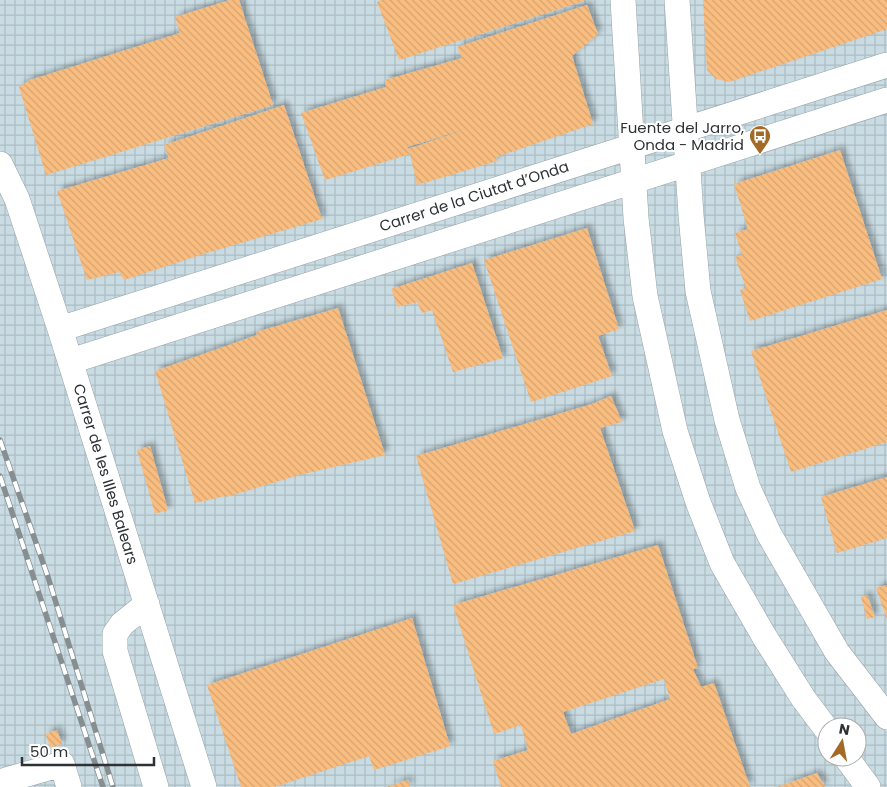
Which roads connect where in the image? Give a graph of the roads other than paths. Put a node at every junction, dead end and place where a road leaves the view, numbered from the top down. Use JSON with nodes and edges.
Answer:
{"nodes":[{"id":1,"x":623,"y":0,"type":"edge"},
{"id":2,"x":677,"y":0,"type":"edge"},
{"id":3,"x":887,"y":65,"type":"edge"},
{"id":4,"x":887,"y":100,"type":"edge"},
{"id":5,"x":685,"y":129,"type":"junction"},
{"id":6,"x":632,"y":145,"type":"junction"},
{"id":7,"x":0,"y":164,"type":"edge"},
{"id":8,"x":687,"y":164,"type":"junction"},
{"id":9,"x":634,"y":181,"type":"junction"},
{"id":10,"x":60,"y":329,"type":"junction"},
{"id":11,"x":71,"y":361,"type":"junction"},
{"id":12,"x":147,"y":604,"type":"junction"},
{"id":13,"x":818,"y":717,"type":"edge"},
{"id":14,"x":887,"y":717,"type":"edge"},
{"id":15,"x":853,"y":767,"type":"edge"},
{"id":16,"x":5,"y":776,"type":"edge"},
{"id":17,"x":69,"y":787,"type":"edge"},
{"id":18,"x":156,"y":787,"type":"edge"},
{"id":19,"x":204,"y":787,"type":"edge"},
{"id":20,"x":868,"y":787,"type":"edge"}],
"edges":[{"from":1,"to":6,"type":"street"},
{"from":2,"to":5,"type":"street"},
{"from":3,"to":5,"type":"street","name":"Carrer de la Ciutat d’Onda"},
{"from":4,"to":8,"type":"street"},
{"from":5,"to":6,"type":"street","name":"Carrer de la Ciutat d’Onda"},
{"from":5,"to":8,"type":"street"},
{"from":6,"to":9,"type":"street"},
{"from":6,"to":10,"type":"street","name":"Carrer de la Ciutat d’Onda"},
{"from":7,"to":10,"type":"street","name":"Carrer de les Illes Balears"},
{"from":8,"to":9,"type":"street"},
{"from":8,"to":14,"type":"street"},
{"from":9,"to":11,"type":"street"},
{"from":9,"to":13,"type":"street"},
{"from":10,"to":11,"type":"street","name":"Carrer de les Illes Balears"},
{"from":11,"to":12,"type":"street","name":"Carrer de les Illes Balears"},
{"from":12,"to":18,"type":"street"},
{"from":12,"to":19,"type":"street","name":"Carrer de les Illes Balears"},
{"from":15,"to":20,"type":"street"},
{"from":16,"to":17,"type":"street"}]}
